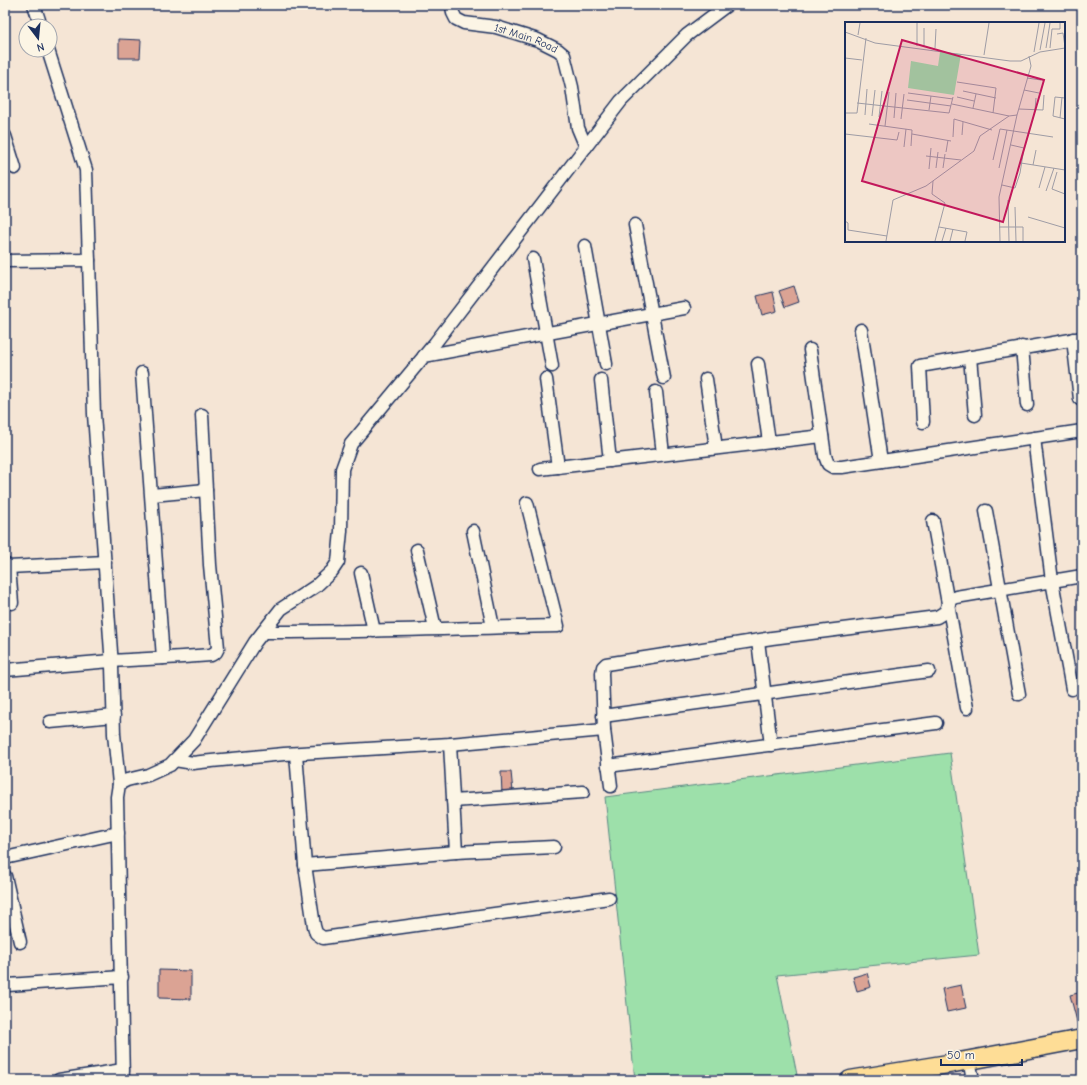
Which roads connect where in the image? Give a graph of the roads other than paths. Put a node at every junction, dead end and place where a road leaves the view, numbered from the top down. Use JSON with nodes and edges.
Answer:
{"nodes":[{"id":1,"x":34,"y":5,"type":"edge"},
{"id":2,"x":452,"y":5,"type":"edge"},
{"id":3,"x":727,"y":5,"type":"edge"},
{"id":4,"x":38,"y":18,"type":"edge"},
{"id":5,"x":51,"y":58,"type":"edge"},
{"id":6,"x":5,"y":136,"type":"edge"},
{"id":7,"x":586,"y":147,"type":"junction"},
{"id":8,"x":15,"y":168,"type":"dead end"},
{"id":9,"x":635,"y":225,"type":"dead end"},
{"id":10,"x":584,"y":246,"type":"dead end"},
{"id":11,"x":534,"y":259,"type":"dead end"},
{"id":12,"x":89,"y":260,"type":"junction"},
{"id":13,"x":5,"y":261,"type":"edge"},
{"id":14,"x":684,"y":308,"type":"dead end"},
{"id":15,"x":652,"y":314,"type":"junction"},
{"id":16,"x":598,"y":323,"type":"junction"},
{"id":17,"x":860,"y":330,"type":"dead end"},
{"id":18,"x":546,"y":333,"type":"junction"},
{"id":19,"x":1078,"y":338,"type":"edge"},
{"id":20,"x":1022,"y":347,"type":"junction"},
{"id":21,"x":810,"y":350,"type":"dead end"},
{"id":22,"x":424,"y":356,"type":"junction"},
{"id":23,"x":970,"y":357,"type":"junction"},
{"id":24,"x":606,"y":364,"type":"dead end"},
{"id":25,"x":758,"y":364,"type":"dead end"},
{"id":26,"x":552,"y":366,"type":"dead end"},
{"id":27,"x":142,"y":373,"type":"dead end"},
{"id":28,"x":664,"y":378,"type":"dead end"},
{"id":29,"x":546,"y":379,"type":"dead end"},
{"id":30,"x":706,"y":379,"type":"dead end"},
{"id":31,"x":600,"y":380,"type":"dead end"},
{"id":32,"x":656,"y":392,"type":"dead end"},
{"id":33,"x":1080,"y":399,"type":"dead end"},
{"id":34,"x":1027,"y":405,"type":"dead end"},
{"id":35,"x":202,"y":415,"type":"dead end"},
{"id":36,"x":975,"y":415,"type":"dead end"},
{"id":37,"x":923,"y":422,"type":"dead end"},
{"id":38,"x":1082,"y":431,"type":"edge"},
{"id":39,"x":822,"y":436,"type":"junction"},
{"id":40,"x":1034,"y":438,"type":"junction"},
{"id":41,"x":768,"y":442,"type":"junction"},
{"id":42,"x":716,"y":448,"type":"junction"},
{"id":43,"x":663,"y":454,"type":"junction"},
{"id":44,"x":610,"y":460,"type":"junction"},
{"id":45,"x":881,"y":461,"type":"junction"},
{"id":46,"x":558,"y":467,"type":"junction"},
{"id":47,"x":540,"y":469,"type":"dead end"},
{"id":48,"x":206,"y":490,"type":"junction"},
{"id":49,"x":152,"y":494,"type":"junction"},
{"id":50,"x":527,"y":503,"type":"dead end"},
{"id":51,"x":986,"y":512,"type":"dead end"},
{"id":52,"x":933,"y":521,"type":"dead end"},
{"id":53,"x":473,"y":531,"type":"dead end"},
{"id":54,"x":417,"y":550,"type":"dead end"},
{"id":55,"x":105,"y":562,"type":"junction"},
{"id":56,"x":7,"y":566,"type":"edge"},
{"id":57,"x":361,"y":573,"type":"dead end"},
{"id":58,"x":1082,"y":576,"type":"edge"},
{"id":59,"x":1052,"y":581,"type":"junction"},
{"id":60,"x":1000,"y":590,"type":"junction"},
{"id":61,"x":948,"y":602,"type":"junction"},
{"id":62,"x":12,"y":603,"type":"dead end"},
{"id":63,"x":493,"y":627,"type":"junction"},
{"id":64,"x":435,"y":628,"type":"junction"},
{"id":65,"x":374,"y":631,"type":"junction"},
{"id":66,"x":262,"y":632,"type":"junction"},
{"id":67,"x":758,"y":640,"type":"junction"},
{"id":68,"x":163,"y":658,"type":"junction"},
{"id":69,"x":111,"y":661,"type":"junction"},
{"id":70,"x":5,"y":670,"type":"edge"},
{"id":71,"x":929,"y":671,"type":"dead end"},
{"id":72,"x":1072,"y":689,"type":"dead end"},
{"id":73,"x":764,"y":694,"type":"junction"},
{"id":74,"x":1019,"y":694,"type":"dead end"},
{"id":75,"x":967,"y":708,"type":"dead end"},
{"id":76,"x":114,"y":716,"type":"junction"},
{"id":77,"x":604,"y":716,"type":"junction"},
{"id":78,"x":50,"y":722,"type":"dead end"},
{"id":79,"x":936,"y":723,"type":"dead end"},
{"id":80,"x":604,"y":730,"type":"junction"},
{"id":81,"x":450,"y":744,"type":"junction"},
{"id":82,"x":771,"y":744,"type":"junction"},
{"id":83,"x":296,"y":754,"type":"junction"},
{"id":84,"x":175,"y":760,"type":"junction"},
{"id":85,"x":608,"y":766,"type":"junction"},
{"id":86,"x":119,"y":784,"type":"junction"},
{"id":87,"x":611,"y":786,"type":"dead end"},
{"id":88,"x":583,"y":792,"type":"dead end"},
{"id":89,"x":453,"y":801,"type":"junction"},
{"id":90,"x":118,"y":833,"type":"junction"},
{"id":91,"x":554,"y":847,"type":"dead end"},
{"id":92,"x":456,"y":852,"type":"junction"},
{"id":93,"x":5,"y":858,"type":"edge"},
{"id":94,"x":305,"y":865,"type":"junction"},
{"id":95,"x":5,"y":876,"type":"edge"},
{"id":96,"x":609,"y":898,"type":"dead end"},
{"id":97,"x":20,"y":942,"type":"dead end"},
{"id":98,"x":122,"y":977,"type":"junction"},
{"id":99,"x":8,"y":985,"type":"dead end"},
{"id":100,"x":1082,"y":1038,"type":"edge"},
{"id":101,"x":1082,"y":1051,"type":"edge"},
{"id":102,"x":123,"y":1075,"type":"edge"},
{"id":103,"x":972,"y":1075,"type":"edge"},
{"id":104,"x":59,"y":1080,"type":"edge"},
{"id":105,"x":850,"y":1080,"type":"edge"},
{"id":106,"x":917,"y":1080,"type":"edge"}],
"edges":[{"from":1,"to":4,"type":"street"},
{"from":2,"to":7,"type":"street","name":"1st Main Road"},
{"from":3,"to":7,"type":"street"},
{"from":5,"to":12,"type":"street"},
{"from":6,"to":8,"type":"street"},
{"from":7,"to":22,"type":"street"},
{"from":9,"to":15,"type":"street"},
{"from":10,"to":16,"type":"street"},
{"from":11,"to":18,"type":"street"},
{"from":12,"to":13,"type":"street"},
{"from":12,"to":55,"type":"street"},
{"from":14,"to":15,"type":"street"},
{"from":15,"to":16,"type":"street"},
{"from":15,"to":28,"type":"street"},
{"from":16,"to":18,"type":"street"},
{"from":16,"to":24,"type":"street"},
{"from":17,"to":45,"type":"street"},
{"from":18,"to":22,"type":"street"},
{"from":18,"to":26,"type":"street"},
{"from":19,"to":20,"type":"street"},
{"from":19,"to":33,"type":"street"},
{"from":20,"to":23,"type":"street"},
{"from":20,"to":34,"type":"street"},
{"from":21,"to":39,"type":"street"},
{"from":22,"to":66,"type":"street"},
{"from":23,"to":36,"type":"street"},
{"from":23,"to":37,"type":"street"},
{"from":25,"to":41,"type":"street"},
{"from":27,"to":49,"type":"street"},
{"from":29,"to":46,"type":"street"},
{"from":30,"to":42,"type":"street"},
{"from":31,"to":44,"type":"street"},
{"from":32,"to":43,"type":"street"},
{"from":35,"to":48,"type":"street"},
{"from":38,"to":40,"type":"street"},
{"from":39,"to":41,"type":"street"},
{"from":39,"to":45,"type":"street"},
{"from":40,"to":45,"type":"street"},
{"from":40,"to":59,"type":"street"},
{"from":41,"to":42,"type":"street"},
{"from":42,"to":43,"type":"street"},
{"from":43,"to":44,"type":"street"},
{"from":44,"to":46,"type":"street"},
{"from":46,"to":47,"type":"street"},
{"from":48,"to":49,"type":"street"},
{"from":48,"to":68,"type":"street"},
{"from":49,"to":68,"type":"street"},
{"from":50,"to":63,"type":"street"},
{"from":51,"to":60,"type":"street"},
{"from":52,"to":61,"type":"street"},
{"from":53,"to":63,"type":"street"},
{"from":54,"to":64,"type":"street"},
{"from":55,"to":56,"type":"street"},
{"from":55,"to":69,"type":"street"},
{"from":56,"to":62,"type":"street"},
{"from":57,"to":65,"type":"street"},
{"from":58,"to":59,"type":"street"},
{"from":59,"to":60,"type":"street"},
{"from":59,"to":72,"type":"street"},
{"from":60,"to":61,"type":"street"},
{"from":60,"to":74,"type":"street"},
{"from":61,"to":67,"type":"street"},
{"from":61,"to":75,"type":"street"},
{"from":63,"to":64,"type":"street"},
{"from":64,"to":65,"type":"street"},
{"from":65,"to":66,"type":"street"},
{"from":66,"to":84,"type":"street"},
{"from":67,"to":73,"type":"street"},
{"from":67,"to":77,"type":"street"},
{"from":68,"to":69,"type":"street"},
{"from":69,"to":70,"type":"street"},
{"from":69,"to":76,"type":"street"},
{"from":71,"to":73,"type":"street"},
{"from":73,"to":77,"type":"street"},
{"from":73,"to":82,"type":"street"},
{"from":76,"to":78,"type":"street"},
{"from":76,"to":86,"type":"street"},
{"from":77,"to":80,"type":"street"},
{"from":79,"to":82,"type":"street"},
{"from":80,"to":81,"type":"street"},
{"from":80,"to":85,"type":"street"},
{"from":81,"to":83,"type":"street"},
{"from":81,"to":89,"type":"street"},
{"from":82,"to":85,"type":"street"},
{"from":83,"to":84,"type":"street"},
{"from":83,"to":94,"type":"street"},
{"from":84,"to":86,"type":"street"},
{"from":85,"to":87,"type":"street"},
{"from":86,"to":90,"type":"street"},
{"from":88,"to":89,"type":"street"},
{"from":89,"to":92,"type":"street"},
{"from":90,"to":93,"type":"street"},
{"from":90,"to":98,"type":"street"},
{"from":91,"to":92,"type":"street"},
{"from":92,"to":94,"type":"street"},
{"from":94,"to":96,"type":"street"},
{"from":95,"to":97,"type":"street"},
{"from":98,"to":99,"type":"street"},
{"from":98,"to":102,"type":"street"},
{"from":100,"to":105,"type":"main road"},
{"from":101,"to":103,"type":"main road"},
{"from":102,"to":104,"type":"street"},
{"from":103,"to":106,"type":"main road"}]}
